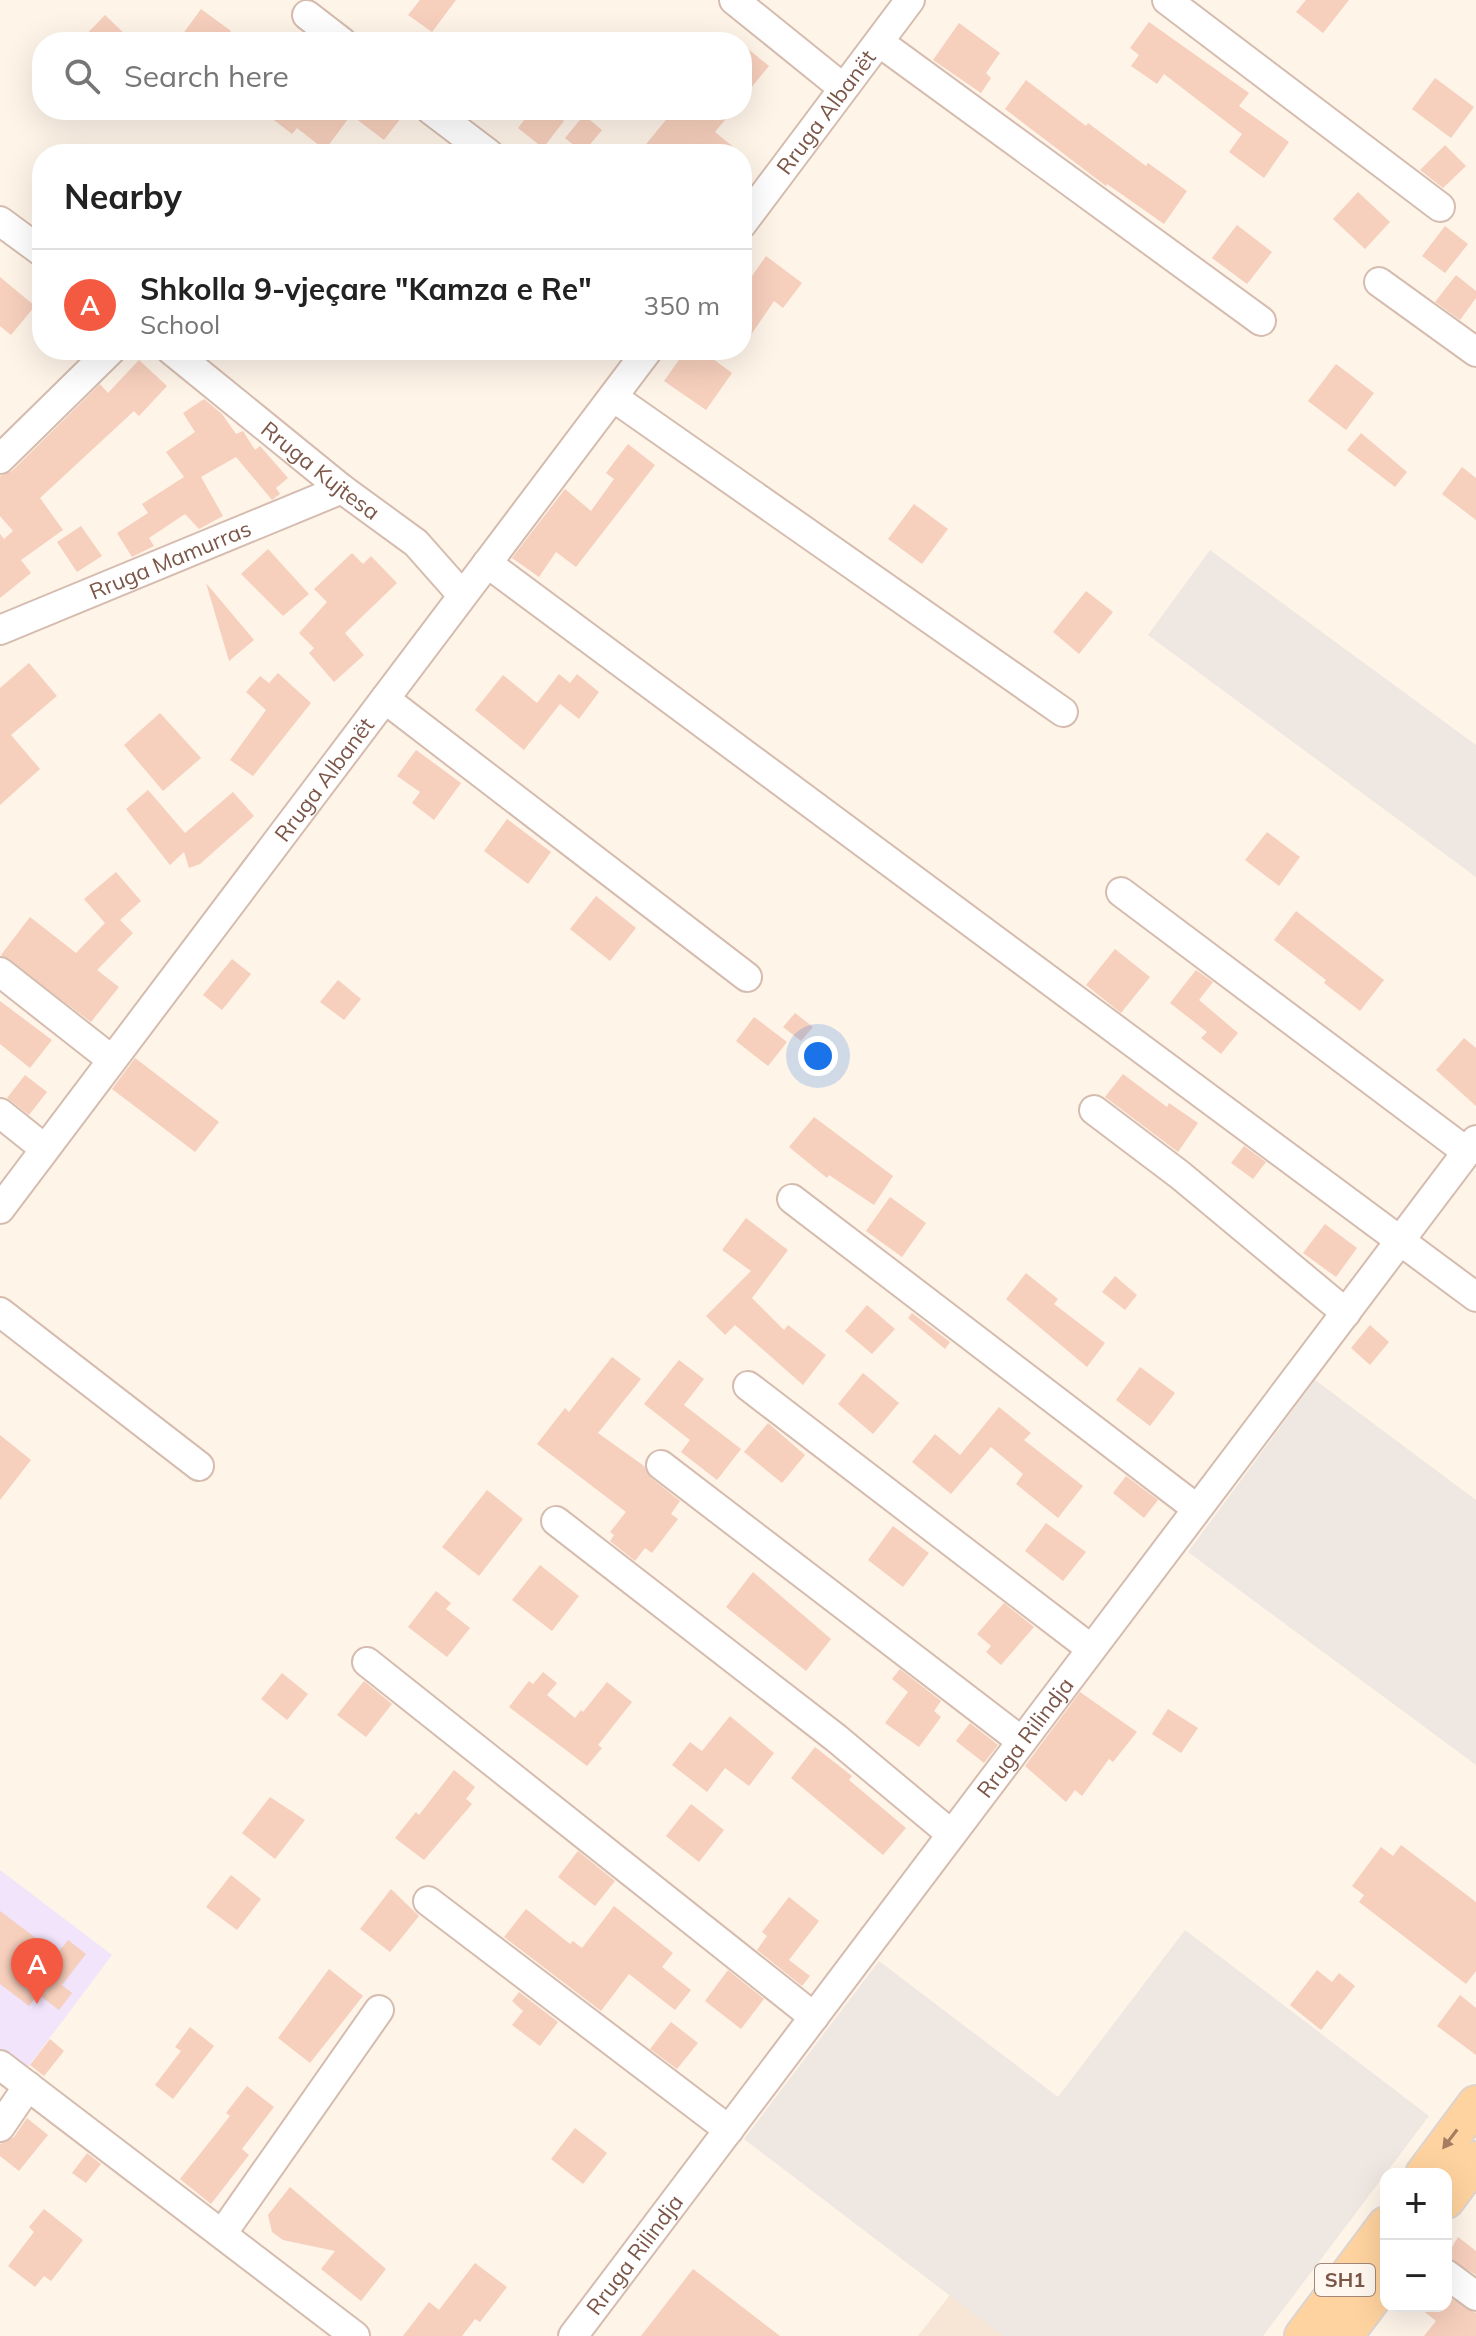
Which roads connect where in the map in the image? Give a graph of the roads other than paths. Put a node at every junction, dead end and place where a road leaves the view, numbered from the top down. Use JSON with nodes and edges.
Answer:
{"nodes":[{"id":1,"x":734,"y":0,"type":"edge"},
{"id":2,"x":1167,"y":0,"type":"edge"},
{"id":3,"x":907,"y":1,"type":"edge"},
{"id":4,"x":307,"y":15,"type":"dead end"},
{"id":5,"x":329,"y":32,"type":"edge"},
{"id":6,"x":879,"y":42,"type":"junction"},
{"id":7,"x":843,"y":88,"type":"junction"},
{"id":8,"x":444,"y":120,"type":"edge"},
{"id":9,"x":476,"y":144,"type":"edge"},
{"id":10,"x":1440,"y":207,"type":"dead end"},
{"id":11,"x":752,"y":211,"type":"edge"},
{"id":12,"x":0,"y":221,"type":"edge"},
{"id":13,"x":32,"y":245,"type":"edge"},
{"id":14,"x":1379,"y":282,"type":"dead end"},
{"id":15,"x":1261,"y":321,"type":"dead end"},
{"id":16,"x":1476,"y":352,"type":"edge"},
{"id":17,"x":101,"y":360,"type":"edge"},
{"id":18,"x":183,"y":360,"type":"edge"},
{"id":19,"x":641,"y":360,"type":"edge"},
{"id":20,"x":613,"y":397,"type":"junction"},
{"id":21,"x":0,"y":459,"type":"edge"},
{"id":22,"x":342,"y":489,"type":"junction"},
{"id":23,"x":487,"y":563,"type":"junction"},
{"id":24,"x":462,"y":595,"type":"junction"},
{"id":25,"x":0,"y":630,"type":"edge"},
{"id":26,"x":385,"y":699,"type":"junction"},
{"id":27,"x":1063,"y":712,"type":"dead end"},
{"id":28,"x":1121,"y":892,"type":"dead end"},
{"id":29,"x":0,"y":972,"type":"edge"},
{"id":30,"x":747,"y":977,"type":"dead end"},
{"id":31,"x":112,"y":1060,"type":"junction"},
{"id":32,"x":1094,"y":1110,"type":"dead end"},
{"id":33,"x":0,"y":1113,"type":"edge"},
{"id":34,"x":1472,"y":1146,"type":"edge"},
{"id":35,"x":45,"y":1149,"type":"junction"},
{"id":36,"x":792,"y":1199,"type":"dead end"},
{"id":37,"x":0,"y":1209,"type":"edge"},
{"id":38,"x":1400,"y":1240,"type":"junction"},
{"id":39,"x":1476,"y":1297,"type":"edge"},
{"id":40,"x":0,"y":1312,"type":"edge"},
{"id":41,"x":1346,"y":1313,"type":"junction"},
{"id":42,"x":748,"y":1386,"type":"dead end"},
{"id":43,"x":661,"y":1465,"type":"dead end"},
{"id":44,"x":199,"y":1466,"type":"dead end"},
{"id":45,"x":1196,"y":1508,"type":"junction"},
{"id":46,"x":556,"y":1521,"type":"dead end"},
{"id":47,"x":1090,"y":1648,"type":"junction"},
{"id":48,"x":367,"y":1662,"type":"dead end"},
{"id":49,"x":1020,"y":1740,"type":"junction"},
{"id":50,"x":951,"y":1834,"type":"junction"},
{"id":51,"x":428,"y":1901,"type":"dead end"},
{"id":52,"x":379,"y":2010,"type":"dead end"},
{"id":53,"x":814,"y":2017,"type":"junction"},
{"id":54,"x":0,"y":2065,"type":"edge"},
{"id":55,"x":28,"y":2086,"type":"junction"},
{"id":56,"x":1476,"y":2104,"type":"edge"},
{"id":57,"x":0,"y":2127,"type":"edge"},
{"id":58,"x":729,"y":2130,"type":"junction"},
{"id":59,"x":1428,"y":2168,"type":"edge"},
{"id":60,"x":1380,"y":2233,"type":"edge"},
{"id":61,"x":222,"y":2234,"type":"junction"},
{"id":62,"x":1452,"y":2278,"type":"edge"},
{"id":63,"x":1380,"y":2288,"type":"edge"},
{"id":64,"x":1476,"y":2296,"type":"edge"},
{"id":65,"x":355,"y":2336,"type":"edge"},
{"id":66,"x":573,"y":2336,"type":"edge"},
{"id":67,"x":1303,"y":2336,"type":"edge"},
{"id":68,"x":1344,"y":2336,"type":"edge"}],
"edges":[{"from":1,"to":7,"type":"street"},
{"from":2,"to":10,"type":"street"},
{"from":3,"to":6,"type":"street","name":"Rruga Albanët"},
{"from":4,"to":5,"type":"street"},
{"from":6,"to":7,"type":"street","name":"Rruga Albanët"},
{"from":6,"to":15,"type":"street"},
{"from":7,"to":11,"type":"street","name":"Rruga Albanët"},
{"from":8,"to":9,"type":"street"},
{"from":12,"to":13,"type":"street"},
{"from":14,"to":16,"type":"street"},
{"from":17,"to":21,"type":"street"},
{"from":18,"to":22,"type":"street","name":"Rruga Kujtesa"},
{"from":19,"to":20,"type":"street","name":"Rruga Albanët"},
{"from":20,"to":23,"type":"street","name":"Rruga Albanët"},
{"from":20,"to":27,"type":"street"},
{"from":22,"to":24,"type":"street","name":"Rruga Kujtesa"},
{"from":22,"to":25,"type":"street","name":"Rruga Mamurras"},
{"from":23,"to":24,"type":"street","name":"Rruga Albanët"},
{"from":23,"to":38,"type":"street"},
{"from":24,"to":26,"type":"street","name":"Rruga Albanët"},
{"from":26,"to":30,"type":"street"},
{"from":26,"to":31,"type":"street","name":"Rruga Albanët"},
{"from":28,"to":34,"type":"street"},
{"from":29,"to":31,"type":"street"},
{"from":31,"to":35,"type":"street","name":"Rruga Albanët"},
{"from":32,"to":41,"type":"street"},
{"from":33,"to":35,"type":"street"},
{"from":34,"to":38,"type":"street","name":"Rruga Rilindja"},
{"from":35,"to":37,"type":"street","name":"Rruga Albanët"},
{"from":36,"to":45,"type":"street"},
{"from":38,"to":39,"type":"street"},
{"from":38,"to":41,"type":"street","name":"Rruga Rilindja"},
{"from":40,"to":44,"type":"street"},
{"from":41,"to":45,"type":"street","name":"Rruga Rilindja"},
{"from":42,"to":47,"type":"street"},
{"from":43,"to":49,"type":"street"},
{"from":45,"to":47,"type":"street","name":"Rruga Rilindja"},
{"from":46,"to":50,"type":"street"},
{"from":47,"to":49,"type":"street","name":"Rruga Rilindja"},
{"from":48,"to":53,"type":"street"},
{"from":49,"to":50,"type":"street","name":"Rruga Rilindja"},
{"from":50,"to":53,"type":"street","name":"Rruga Rilindja"},
{"from":51,"to":58,"type":"street"},
{"from":52,"to":61,"type":"street"},
{"from":53,"to":58,"type":"street","name":"Rruga Rilindja"},
{"from":54,"to":55,"type":"street"},
{"from":55,"to":57,"type":"street"},
{"from":55,"to":61,"type":"street"},
{"from":56,"to":59,"type":"main road","one_way":true},
{"from":58,"to":66,"type":"street","name":"Rruga Rilindja"},
{"from":60,"to":67,"type":"main road","number":"SH1"},
{"from":61,"to":65,"type":"street"},
{"from":62,"to":64,"type":"street"},
{"from":63,"to":68,"type":"main road","number":"SH1"}]}
